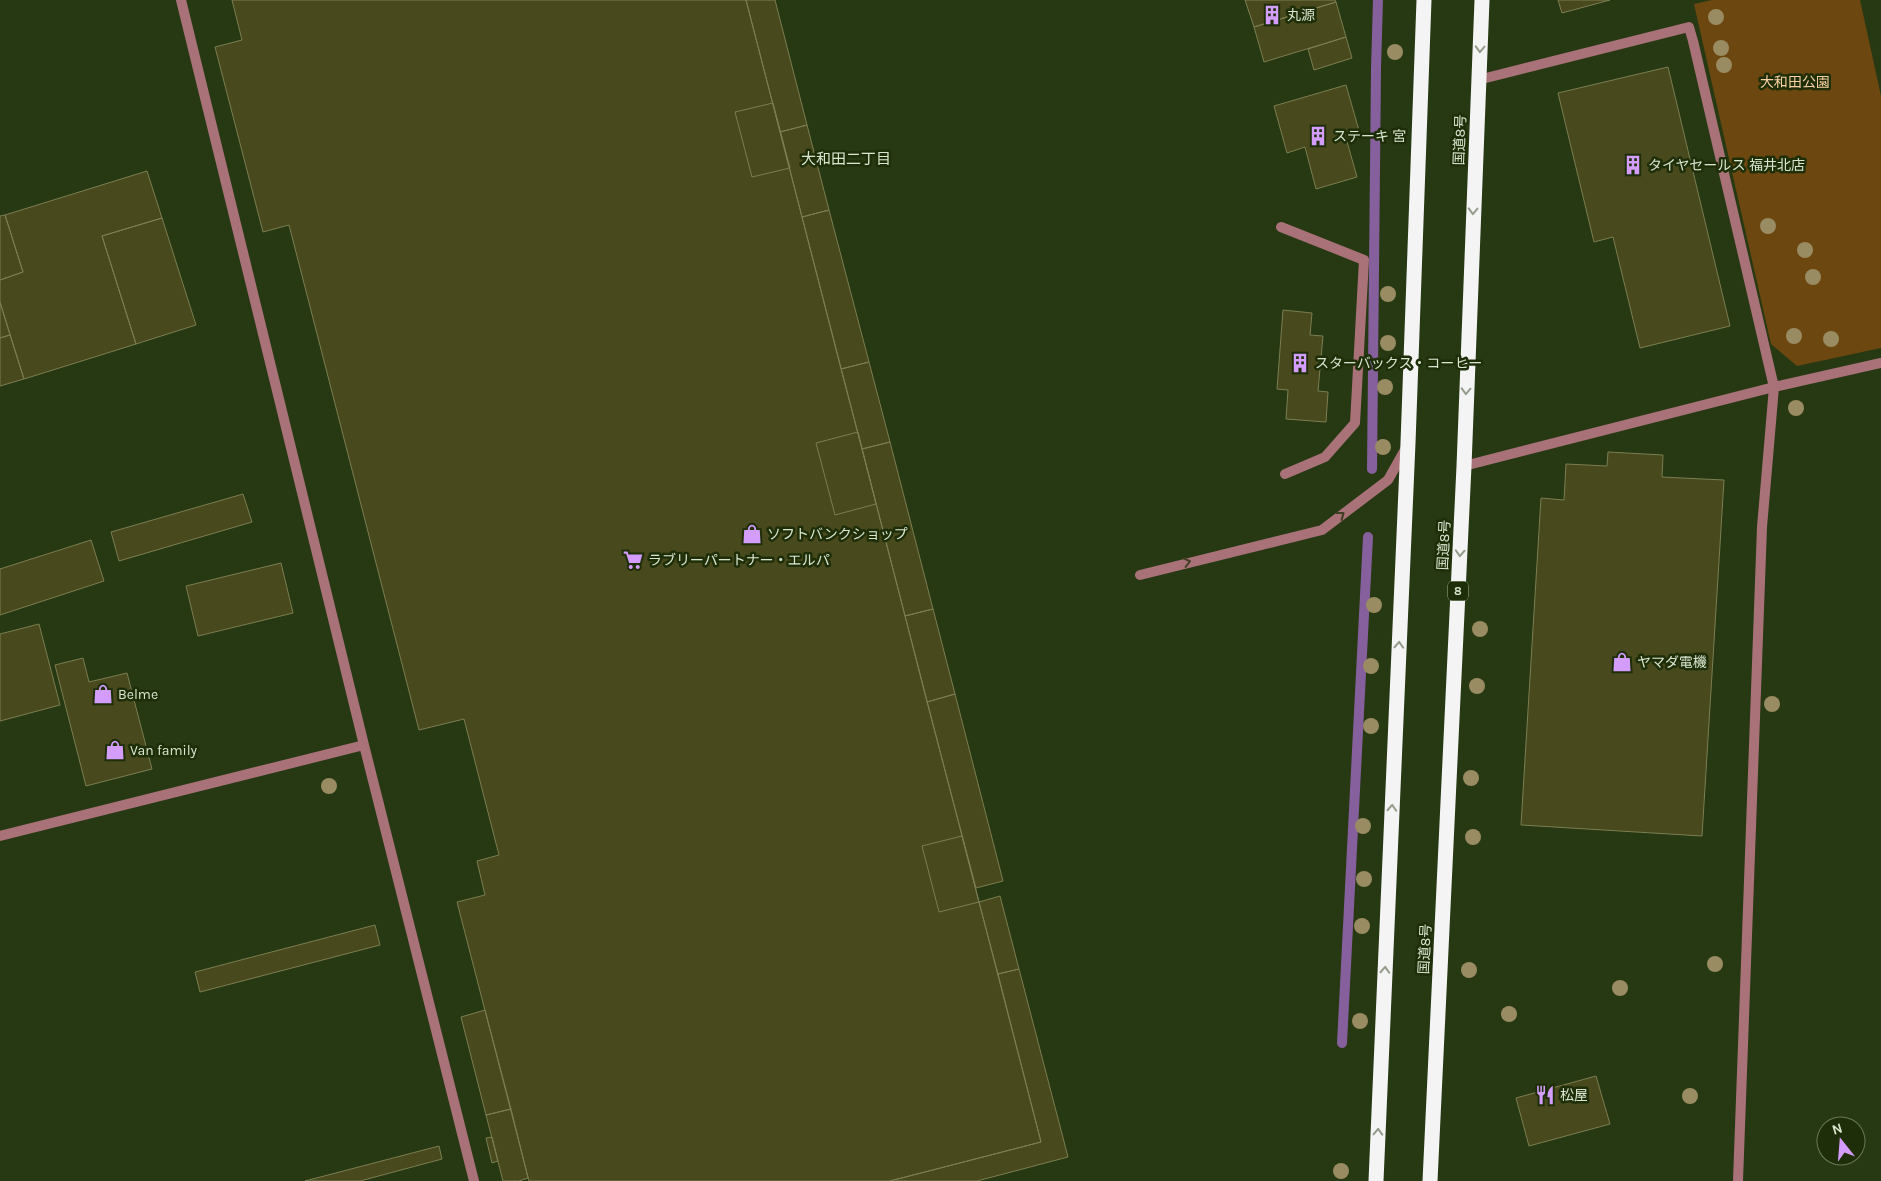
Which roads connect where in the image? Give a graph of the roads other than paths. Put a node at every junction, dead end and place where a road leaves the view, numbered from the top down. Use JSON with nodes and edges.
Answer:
{"nodes":[{"id":1,"x":181,"y":0,"type":"edge"},
{"id":2,"x":1424,"y":0,"type":"edge"},
{"id":3,"x":1482,"y":0,"type":"edge"},
{"id":4,"x":1478,"y":80,"type":"junction"},
{"id":5,"x":1280,"y":228,"type":"dead end"},
{"id":6,"x":1881,"y":362,"type":"edge"},
{"id":7,"x":1774,"y":387,"type":"junction"},
{"id":8,"x":1408,"y":444,"type":"junction"},
{"id":9,"x":1464,"y":466,"type":"junction"},
{"id":10,"x":1285,"y":474,"type":"dead end"},
{"id":11,"x":1140,"y":574,"type":"dead end"},
{"id":12,"x":364,"y":745,"type":"junction"},
{"id":13,"x":0,"y":836,"type":"edge"},
{"id":14,"x":474,"y":1181,"type":"edge"},
{"id":15,"x":1376,"y":1181,"type":"edge"},
{"id":16,"x":1430,"y":1181,"type":"edge"},
{"id":17,"x":1738,"y":1181,"type":"edge"}],
"edges":[{"from":1,"to":12,"type":"street"},
{"from":2,"to":8,"type":"highway"},
{"from":3,"to":4,"type":"highway","name":"国道8号","number":"8","one_way":true},
{"from":4,"to":7,"type":"street"},
{"from":4,"to":9,"type":"highway","name":"国道8号","number":"8","one_way":true},
{"from":5,"to":10,"type":"street"},
{"from":6,"to":7,"type":"street"},
{"from":7,"to":9,"type":"street"},
{"from":7,"to":17,"type":"street"},
{"from":11,"to":8,"type":"street","one_way":true},
{"from":15,"to":8,"type":"highway","one_way":true},
{"from":9,"to":16,"type":"highway","name":"国道8号","number":"8","one_way":true},
{"from":12,"to":13,"type":"street"},
{"from":12,"to":14,"type":"street"}]}
